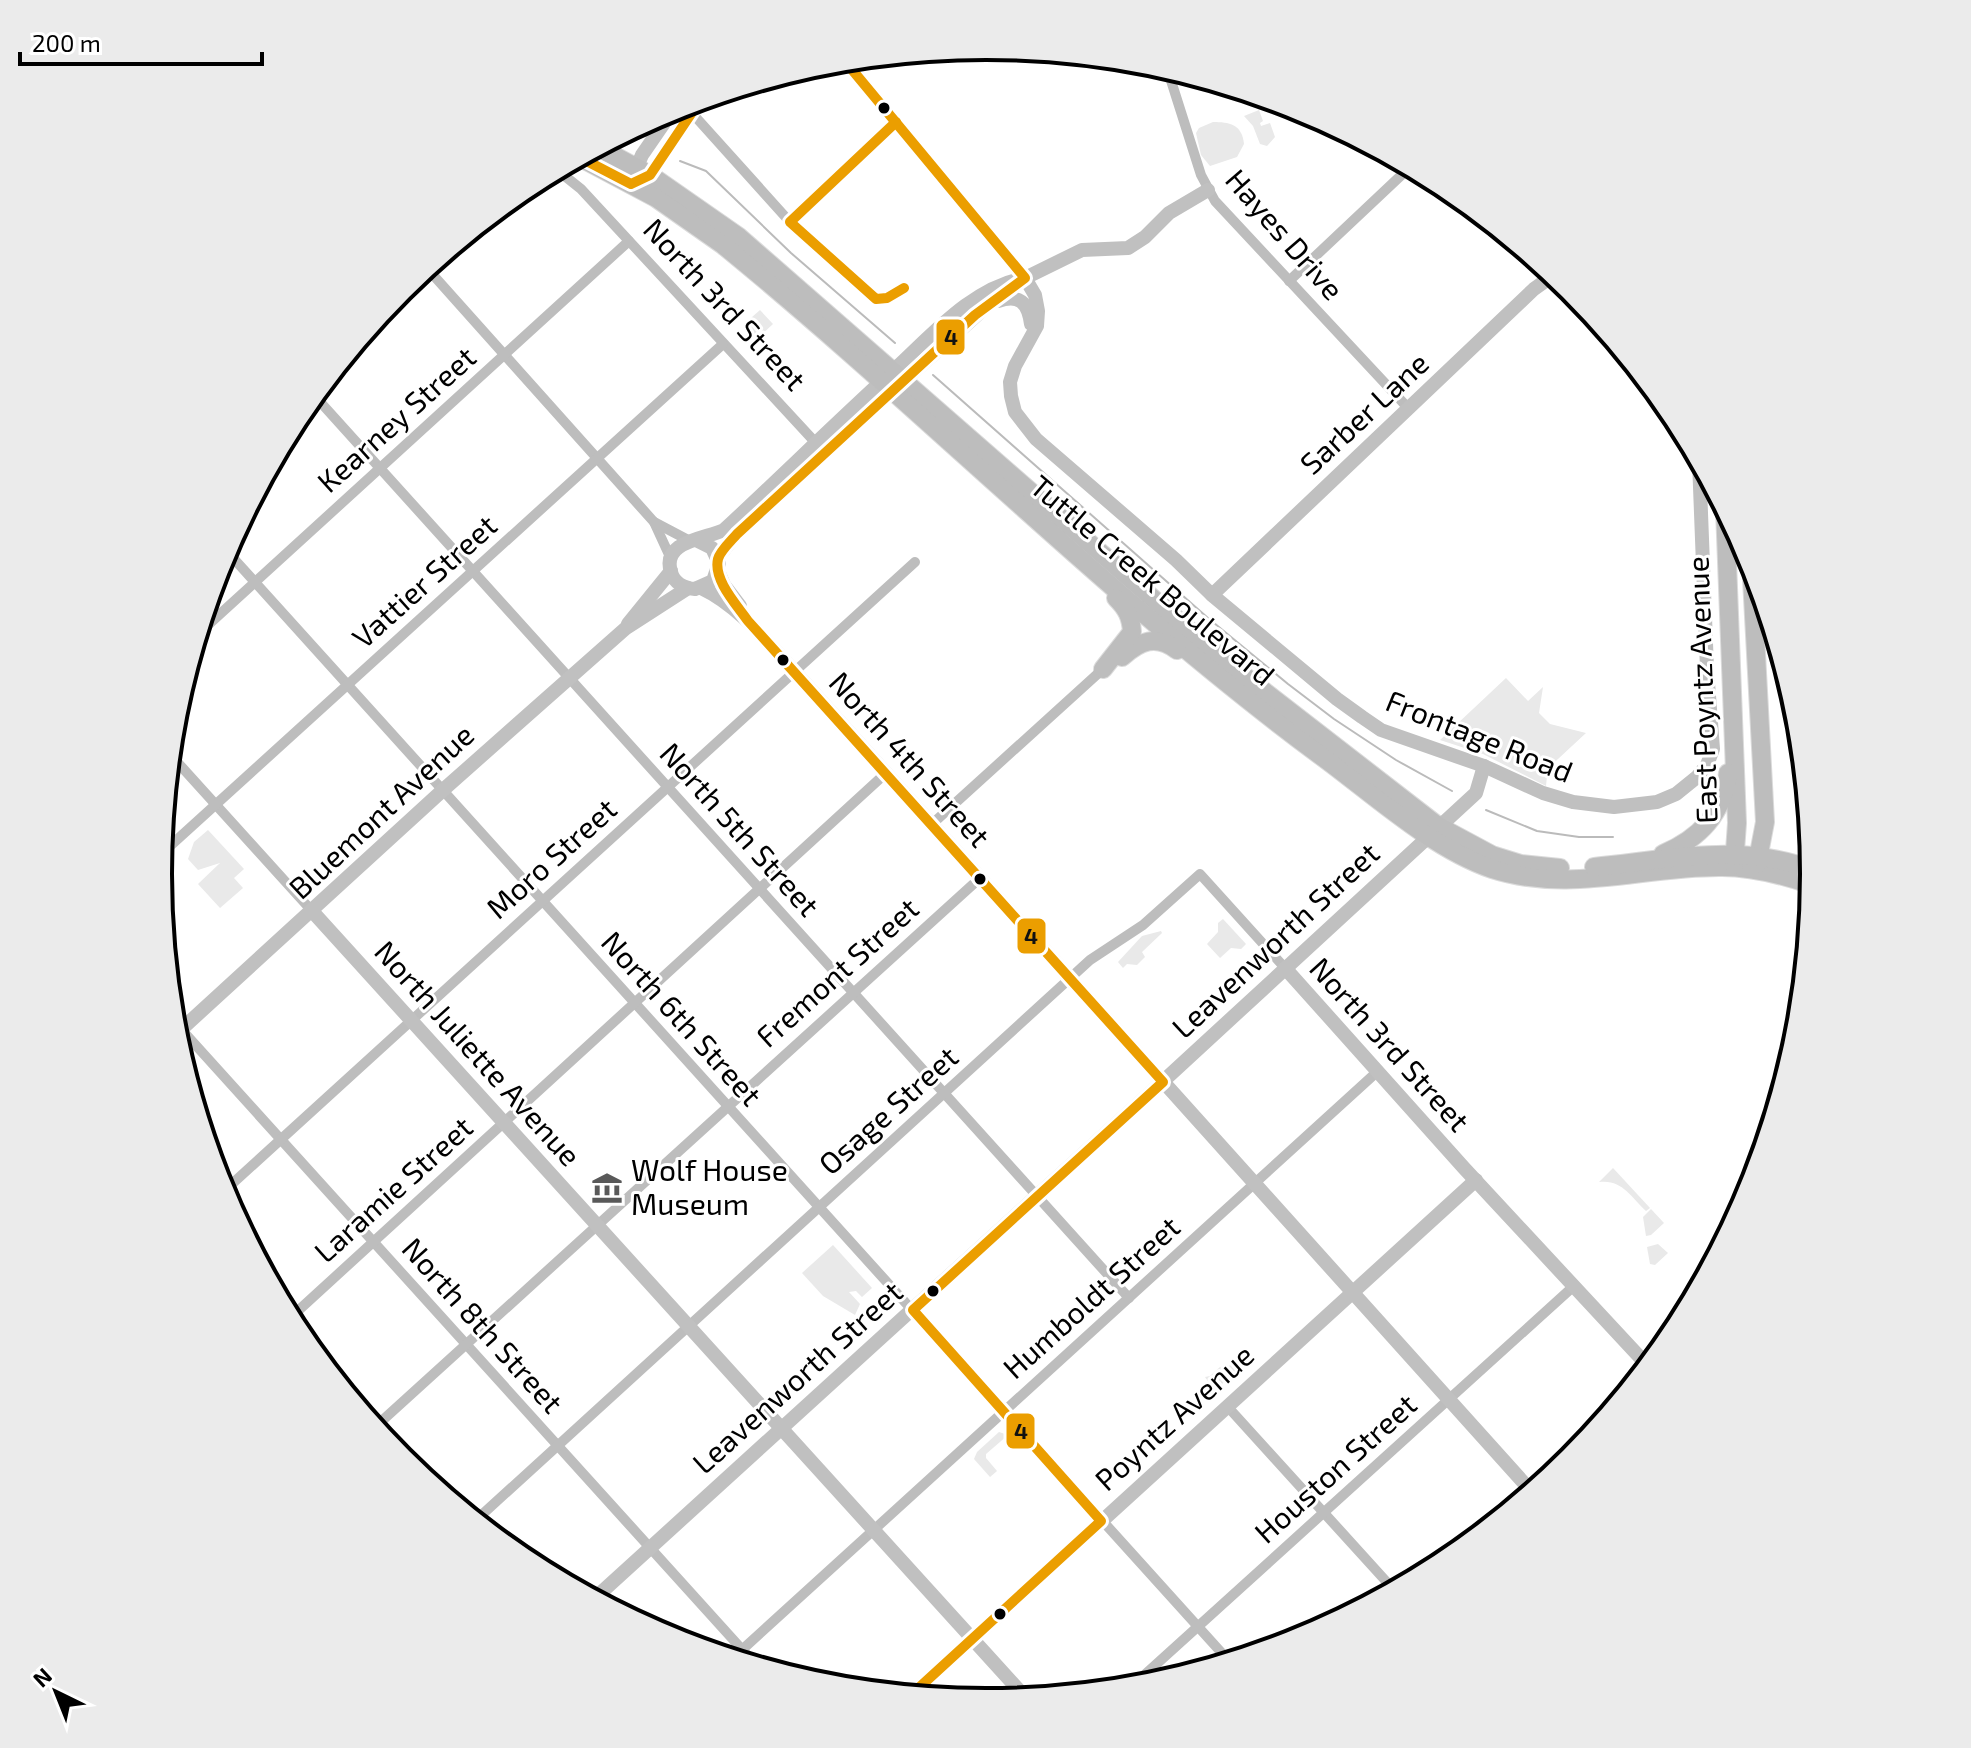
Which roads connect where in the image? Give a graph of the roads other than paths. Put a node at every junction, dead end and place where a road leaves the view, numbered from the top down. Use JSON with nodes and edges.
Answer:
{"nodes":[{"id":1,"x":853,"y":71,"type":"edge"},
{"id":2,"x":1172,"y":82,"type":"edge"},
{"id":3,"x":697,"y":113,"type":"edge"},
{"id":4,"x":684,"y":118,"type":"edge"},
{"id":5,"x":665,"y":126,"type":"edge"},
{"id":6,"x":608,"y":154,"type":"edge"},
{"id":7,"x":593,"y":161,"type":"edge"},
{"id":8,"x":639,"y":175,"type":"junction"},
{"id":9,"x":1402,"y":175,"type":"edge"},
{"id":10,"x":566,"y":177,"type":"edge"},
{"id":11,"x":1208,"y":190,"type":"junction"},
{"id":12,"x":629,"y":241,"type":"junction"},
{"id":13,"x":434,"y":276,"type":"edge"},
{"id":14,"x":1025,"y":278,"type":"junction"},
{"id":15,"x":1289,"y":281,"type":"junction"},
{"id":16,"x":1544,"y":282,"type":"edge"},
{"id":17,"x":904,"y":288,"type":"dead end"},
{"id":18,"x":988,"y":305,"type":"junction"},
{"id":19,"x":1033,"y":336,"type":"junction"},
{"id":20,"x":723,"y":344,"type":"junction"},
{"id":21,"x":505,"y":354,"type":"junction"},
{"id":22,"x":893,"y":382,"type":"junction"},
{"id":23,"x":322,"y":404,"type":"edge"},
{"id":24,"x":1409,"y":409,"type":"junction"},
{"id":25,"x":815,"y":442,"type":"junction"},
{"id":26,"x":598,"y":457,"type":"junction"},
{"id":27,"x":380,"y":468,"type":"junction"},
{"id":28,"x":789,"y":485,"type":"junction"},
{"id":29,"x":1700,"y":485,"type":"edge"},
{"id":30,"x":654,"y":522,"type":"junction"},
{"id":31,"x":1050,"y":532,"type":"junction"},
{"id":32,"x":1726,"y":536,"type":"edge"},
{"id":33,"x":693,"y":540,"type":"junction"},
{"id":34,"x":234,"y":559,"type":"edge"},
{"id":35,"x":915,"y":562,"type":"dead end"},
{"id":36,"x":718,"y":564,"type":"junction"},
{"id":37,"x":671,"y":565,"type":"junction"},
{"id":38,"x":473,"y":571,"type":"junction"},
{"id":39,"x":255,"y":582,"type":"junction"},
{"id":40,"x":694,"y":588,"type":"junction"},
{"id":41,"x":1212,"y":595,"type":"junction"},
{"id":42,"x":1753,"y":605,"type":"edge"},
{"id":43,"x":212,"y":621,"type":"edge"},
{"id":44,"x":748,"y":621,"type":"junction"},
{"id":45,"x":626,"y":628,"type":"junction"},
{"id":46,"x":1103,"y":669,"type":"junction"},
{"id":47,"x":1209,"y":670,"type":"junction"},
{"id":48,"x":795,"y":672,"type":"junction"},
{"id":49,"x":569,"y":678,"type":"junction"},
{"id":50,"x":348,"y":685,"type":"junction"},
{"id":51,"x":1733,"y":755,"type":"junction"},
{"id":52,"x":179,"y":764,"type":"edge"},
{"id":53,"x":1484,"y":766,"type":"junction"},
{"id":54,"x":886,"y":773,"type":"junction"},
{"id":55,"x":668,"y":787,"type":"junction"},
{"id":56,"x":443,"y":790,"type":"junction"},
{"id":57,"x":216,"y":805,"type":"junction"},
{"id":58,"x":1765,"y":822,"type":"junction"},
{"id":59,"x":931,"y":825,"type":"junction"},
{"id":60,"x":1434,"y":831,"type":"junction"},
{"id":61,"x":173,"y":844,"type":"edge"},
{"id":62,"x":1735,"y":860,"type":"junction"},
{"id":63,"x":1639,"y":862,"type":"junction"},
{"id":64,"x":1757,"y":863,"type":"junction"},
{"id":65,"x":1800,"y":863,"type":"edge"},
{"id":66,"x":1800,"y":866,"type":"edge"},
{"id":67,"x":1200,"y":874,"type":"joint"},
{"id":68,"x":980,"y":878,"type":"junction"},
{"id":69,"x":1800,"y":880,"type":"edge"},
{"id":70,"x":761,"y":889,"type":"junction"},
{"id":71,"x":543,"y":900,"type":"junction"},
{"id":72,"x":312,"y":911,"type":"junction"},
{"id":73,"x":1285,"y":968,"type":"junction"},
{"id":74,"x":1070,"y":980,"type":"junction"},
{"id":75,"x":852,"y":992,"type":"junction"},
{"id":76,"x":635,"y":1003,"type":"junction"},
{"id":77,"x":185,"y":1020,"type":"edge"},
{"id":78,"x":411,"y":1020,"type":"junction"},
{"id":79,"x":189,"y":1043,"type":"edge"},
{"id":80,"x":1378,"y":1071,"type":"junction"},
{"id":81,"x":1163,"y":1082,"type":"junction"},
{"id":82,"x":945,"y":1094,"type":"junction"},
{"id":83,"x":727,"y":1105,"type":"junction"},
{"id":84,"x":504,"y":1123,"type":"junction"},
{"id":85,"x":280,"y":1139,"type":"junction"},
{"id":86,"x":1476,"y":1180,"type":"junction"},
{"id":87,"x":232,"y":1184,"type":"edge"},
{"id":88,"x":1254,"y":1184,"type":"junction"},
{"id":89,"x":1036,"y":1197,"type":"junction"},
{"id":90,"x":819,"y":1208,"type":"junction"},
{"id":91,"x":596,"y":1225,"type":"junction"},
{"id":92,"x":373,"y":1242,"type":"junction"},
{"id":93,"x":1575,"y":1285,"type":"junction"},
{"id":94,"x":1351,"y":1292,"type":"junction"},
{"id":95,"x":1129,"y":1298,"type":"junction"},
{"id":96,"x":299,"y":1310,"type":"edge"},
{"id":97,"x":913,"y":1310,"type":"junction"},
{"id":98,"x":689,"y":1326,"type":"junction"},
{"id":99,"x":466,"y":1344,"type":"junction"},
{"id":100,"x":1640,"y":1357,"type":"edge"},
{"id":101,"x":1448,"y":1400,"type":"junction"},
{"id":102,"x":1227,"y":1406,"type":"junction"},
{"id":103,"x":1003,"y":1412,"type":"junction"},
{"id":104,"x":383,"y":1420,"type":"edge"},
{"id":105,"x":781,"y":1428,"type":"junction"},
{"id":106,"x":557,"y":1445,"type":"junction"},
{"id":107,"x":1524,"y":1484,"type":"edge"},
{"id":108,"x":1324,"y":1512,"type":"junction"},
{"id":109,"x":483,"y":1514,"type":"edge"},
{"id":110,"x":1101,"y":1521,"type":"junction"},
{"id":111,"x":873,"y":1530,"type":"junction"},
{"id":112,"x":650,"y":1548,"type":"junction"},
{"id":113,"x":1387,"y":1582,"type":"edge"},
{"id":114,"x":602,"y":1592,"type":"edge"},
{"id":115,"x":1198,"y":1627,"type":"junction"},
{"id":116,"x":972,"y":1639,"type":"junction"},
{"id":117,"x":742,"y":1650,"type":"joint"},
{"id":118,"x":1221,"y":1653,"type":"edge"},
{"id":119,"x":1149,"y":1671,"type":"edge"},
{"id":120,"x":922,"y":1685,"type":"edge"},
{"id":121,"x":1016,"y":1687,"type":"edge"}],
"edges":[{"from":1,"to":14,"type":"street"},
{"from":2,"to":11,"type":"street","name":"Hayes Drive"},
{"from":3,"to":17,"type":"street"},
{"from":4,"to":8,"type":"street"},
{"from":5,"to":8,"type":"street"},
{"from":6,"to":8,"type":"highway","name":"Tuttle Creek Boulevard"},
{"from":7,"to":8,"type":"highway","name":"Tuttle Creek Boulevard"},
{"from":8,"to":22,"type":"highway","name":"Tuttle Creek Boulevard"},
{"from":9,"to":15,"type":"street"},
{"from":10,"to":12,"type":"street","name":"North 3rd Street"},
{"from":11,"to":14,"type":"street"},
{"from":11,"to":15,"type":"street","name":"Hayes Drive"},
{"from":12,"to":20,"type":"street","name":"North 3rd Street"},
{"from":12,"to":21,"type":"street","name":"Kearney Street"},
{"from":13,"to":21,"type":"street"},
{"from":14,"to":18,"type":"street"},
{"from":14,"to":19,"type":"street"},
{"from":14,"to":22,"type":"street"},
{"from":15,"to":24,"type":"street","name":"Hayes Drive"},
{"from":16,"to":24,"type":"street","name":"Sarber Lane"},
{"from":18,"to":19,"type":"street"},
{"from":18,"to":22,"type":"street"},
{"from":19,"to":41,"type":"street","name":"Frontage Road"},
{"from":20,"to":25,"type":"street","name":"North 3rd Street"},
{"from":20,"to":26,"type":"street","name":"Vattier Street"},
{"from":21,"to":26,"type":"street"},
{"from":21,"to":27,"type":"street","name":"Kearney Street"},
{"from":22,"to":25,"type":"street"},
{"from":22,"to":28,"type":"street"},
{"from":22,"to":31,"type":"highway","name":"Tuttle Creek Boulevard"},
{"from":22,"to":60,"type":"highway","name":"Tuttle Creek Boulevard"},
{"from":23,"to":27,"type":"street","name":"North 5th Street"},
{"from":24,"to":41,"type":"street","name":"Sarber Lane"},
{"from":25,"to":28,"type":"street"},
{"from":25,"to":33,"type":"street"},
{"from":26,"to":30,"type":"street"},
{"from":26,"to":38,"type":"street","name":"Vattier Street"},
{"from":27,"to":38,"type":"street","name":"North 5th Street"},
{"from":27,"to":39,"type":"street","name":"Kearney Street"},
{"from":28,"to":36,"type":"street"},
{"from":29,"to":53,"type":"street","name":"Frontage Road"},
{"from":30,"to":33,"type":"street"},
{"from":30,"to":37,"type":"street"},
{"from":31,"to":46,"type":"highway"},
{"from":31,"to":47,"type":"highway","name":"Tuttle Creek Boulevard"},
{"from":32,"to":51,"type":"highway","name":"East Poyntz Avenue"},
{"from":33,"to":36,"type":"street"},
{"from":33,"to":37,"type":"street"},
{"from":34,"to":39,"type":"street","name":"North 6th Street"},
{"from":35,"to":48,"type":"street","name":"Moro Street"},
{"from":36,"to":40,"type":"street"},
{"from":36,"to":44,"type":"street","name":"North 4th Street"},
{"from":37,"to":40,"type":"street"},
{"from":37,"to":45,"type":"street","name":"Bluemont Avenue"},
{"from":38,"to":49,"type":"street","name":"North 5th Street"},
{"from":38,"to":50,"type":"street","name":"Vattier Street"},
{"from":39,"to":43,"type":"street","name":"Kearney Street"},
{"from":39,"to":50,"type":"street","name":"North 6th Street"},
{"from":40,"to":44,"type":"street","name":"North 4th Street"},
{"from":40,"to":45,"type":"street","name":"Bluemont Avenue"},
{"from":41,"to":53,"type":"street","name":"Frontage Road"},
{"from":42,"to":58,"type":"highway","name":"East Poyntz Avenue"},
{"from":44,"to":48,"type":"street","name":"North 4th Street"},
{"from":45,"to":49,"type":"street","name":"Bluemont Avenue"},
{"from":46,"to":47,"type":"highway"},
{"from":46,"to":59,"type":"street"},
{"from":47,"to":60,"type":"highway","name":"Tuttle Creek Boulevard"},
{"from":48,"to":54,"type":"street","name":"North 4th Street"},
{"from":48,"to":55,"type":"street","name":"Moro Street"},
{"from":49,"to":55,"type":"street","name":"North 5th Street"},
{"from":49,"to":56,"type":"street","name":"Bluemont Avenue"},
{"from":50,"to":56,"type":"street","name":"North 6th Street"},
{"from":50,"to":57,"type":"street","name":"Vattier Street"},
{"from":51,"to":62,"type":"highway","name":"East Poyntz Avenue"},
{"from":51,"to":63,"type":"highway"},
{"from":52,"to":57,"type":"street","name":"North Juliette Avenue"},
{"from":53,"to":60,"type":"street","name":"Leavenworth Street"},
{"from":54,"to":59,"type":"street","name":"North 4th Street"},
{"from":54,"to":70,"type":"street","name":"Laramie Street"},
{"from":55,"to":70,"type":"street","name":"North 5th Street"},
{"from":55,"to":71,"type":"street","name":"Moro Street"},
{"from":56,"to":71,"type":"street","name":"North 6th Street"},
{"from":56,"to":72,"type":"street","name":"Bluemont Avenue"},
{"from":57,"to":61,"type":"street","name":"Vattier Street"},
{"from":57,"to":72,"type":"street","name":"North Juliette Avenue"},
{"from":58,"to":64,"type":"highway","name":"East Poyntz Avenue"},
{"from":58,"to":65,"type":"highway"},
{"from":59,"to":68,"type":"street","name":"North 4th Street"},
{"from":60,"to":62,"type":"highway","name":"Tuttle Creek Boulevard"},
{"from":60,"to":63,"type":"highway","name":"Tuttle Creek Boulevard"},
{"from":60,"to":73,"type":"street","name":"Leavenworth Street"},
{"from":62,"to":63,"type":"highway","name":"Tuttle Creek Boulevard"},
{"from":62,"to":64,"type":"highway","name":"Tuttle Creek Boulevard"},
{"from":64,"to":66,"type":"highway"},
{"from":64,"to":69,"type":"highway"},
{"from":67,"to":73,"type":"street","name":"North 3rd Street"},
{"from":67,"to":74,"type":"street","name":"Osage Street"},
{"from":68,"to":74,"type":"street","name":"North 4th Street"},
{"from":68,"to":75,"type":"street","name":"Fremont Street"},
{"from":70,"to":75,"type":"street","name":"North 5th Street"},
{"from":70,"to":76,"type":"street","name":"Laramie Street"},
{"from":71,"to":76,"type":"street","name":"North 6th Street"},
{"from":71,"to":78,"type":"street","name":"Moro Street"},
{"from":72,"to":77,"type":"street","name":"Bluemont Avenue"},
{"from":72,"to":78,"type":"street","name":"North Juliette Avenue"},
{"from":73,"to":80,"type":"street","name":"North 3rd Street"},
{"from":73,"to":81,"type":"street","name":"Leavenworth Street"},
{"from":74,"to":81,"type":"street","name":"North 4th Street"},
{"from":74,"to":82,"type":"street","name":"Osage Street"},
{"from":75,"to":82,"type":"street","name":"North 5th Street"},
{"from":75,"to":83,"type":"street","name":"Fremont Street"},
{"from":76,"to":83,"type":"street","name":"North 6th Street"},
{"from":76,"to":84,"type":"street","name":"Laramie Street"},
{"from":78,"to":84,"type":"street","name":"North Juliette Avenue"},
{"from":78,"to":85,"type":"street","name":"Moro Street"},
{"from":79,"to":85,"type":"street","name":"North 8th Street"},
{"from":80,"to":86,"type":"street","name":"North 3rd Street"},
{"from":80,"to":88,"type":"street","name":"Humboldt Street"},
{"from":81,"to":88,"type":"street","name":"North 4th Street"},
{"from":81,"to":89,"type":"street","name":"Leavenworth Street"},
{"from":82,"to":89,"type":"street","name":"North 5th Street"},
{"from":82,"to":90,"type":"street","name":"Osage Street"},
{"from":83,"to":90,"type":"street","name":"North 6th Street"},
{"from":83,"to":91,"type":"street","name":"Fremont Street"},
{"from":84,"to":91,"type":"street","name":"North Juliette Avenue"},
{"from":84,"to":92,"type":"street","name":"Laramie Street"},
{"from":85,"to":87,"type":"street","name":"Moro Street"},
{"from":85,"to":92,"type":"street","name":"North 8th Street"},
{"from":86,"to":93,"type":"street","name":"North 3rd Street"},
{"from":86,"to":94,"type":"street","name":"Poyntz Avenue"},
{"from":88,"to":94,"type":"street","name":"North 4th Street"},
{"from":88,"to":95,"type":"street","name":"Humboldt Street"},
{"from":89,"to":95,"type":"street","name":"North 5th Street"},
{"from":89,"to":97,"type":"street","name":"Leavenworth Street"},
{"from":90,"to":97,"type":"street","name":"North 6th Street"},
{"from":90,"to":98,"type":"street","name":"Osage Street"},
{"from":91,"to":98,"type":"street","name":"North Juliette Avenue"},
{"from":91,"to":99,"type":"street","name":"Fremont Street"},
{"from":92,"to":96,"type":"street","name":"Laramie Street"},
{"from":92,"to":99,"type":"street","name":"North 8th Street"},
{"from":93,"to":100,"type":"street","name":"North 3rd Street"},
{"from":93,"to":101,"type":"street","name":"Houston Street"},
{"from":94,"to":101,"type":"street","name":"North 4th Street"},
{"from":94,"to":102,"type":"street","name":"Poyntz Avenue"},
{"from":95,"to":103,"type":"street","name":"Humboldt Street"},
{"from":97,"to":103,"type":"street","name":"North 6th Street"},
{"from":97,"to":105,"type":"street","name":"Leavenworth Street"},
{"from":98,"to":105,"type":"street","name":"North Juliette Avenue"},
{"from":98,"to":106,"type":"street","name":"Osage Street"},
{"from":99,"to":104,"type":"street","name":"Fremont Street"},
{"from":99,"to":106,"type":"street","name":"North 8th Street"},
{"from":101,"to":107,"type":"street","name":"North 4th Street"},
{"from":101,"to":108,"type":"street","name":"Houston Street"},
{"from":102,"to":108,"type":"street"},
{"from":102,"to":110,"type":"street","name":"Poyntz Avenue"},
{"from":103,"to":110,"type":"street","name":"North 6th Street"},
{"from":103,"to":111,"type":"street","name":"Humboldt Street"},
{"from":105,"to":111,"type":"street","name":"North Juliette Avenue"},
{"from":105,"to":112,"type":"street","name":"Leavenworth Street"},
{"from":106,"to":109,"type":"street","name":"Osage Street"},
{"from":106,"to":112,"type":"street","name":"North 8th Street"},
{"from":108,"to":113,"type":"street"},
{"from":108,"to":115,"type":"street","name":"Houston Street"},
{"from":110,"to":115,"type":"street","name":"North 6th Street"},
{"from":110,"to":116,"type":"street","name":"Poyntz Avenue"},
{"from":111,"to":116,"type":"street","name":"North Juliette Avenue"},
{"from":111,"to":117,"type":"street","name":"Humboldt Street"},
{"from":112,"to":114,"type":"street","name":"Leavenworth Street"},
{"from":112,"to":117,"type":"street","name":"North 8th Street"},
{"from":115,"to":118,"type":"street","name":"North 6th Street"},
{"from":115,"to":119,"type":"street","name":"Houston Street"},
{"from":116,"to":120,"type":"street","name":"Poyntz Avenue"},
{"from":116,"to":121,"type":"street","name":"North Juliette Avenue"}]}
